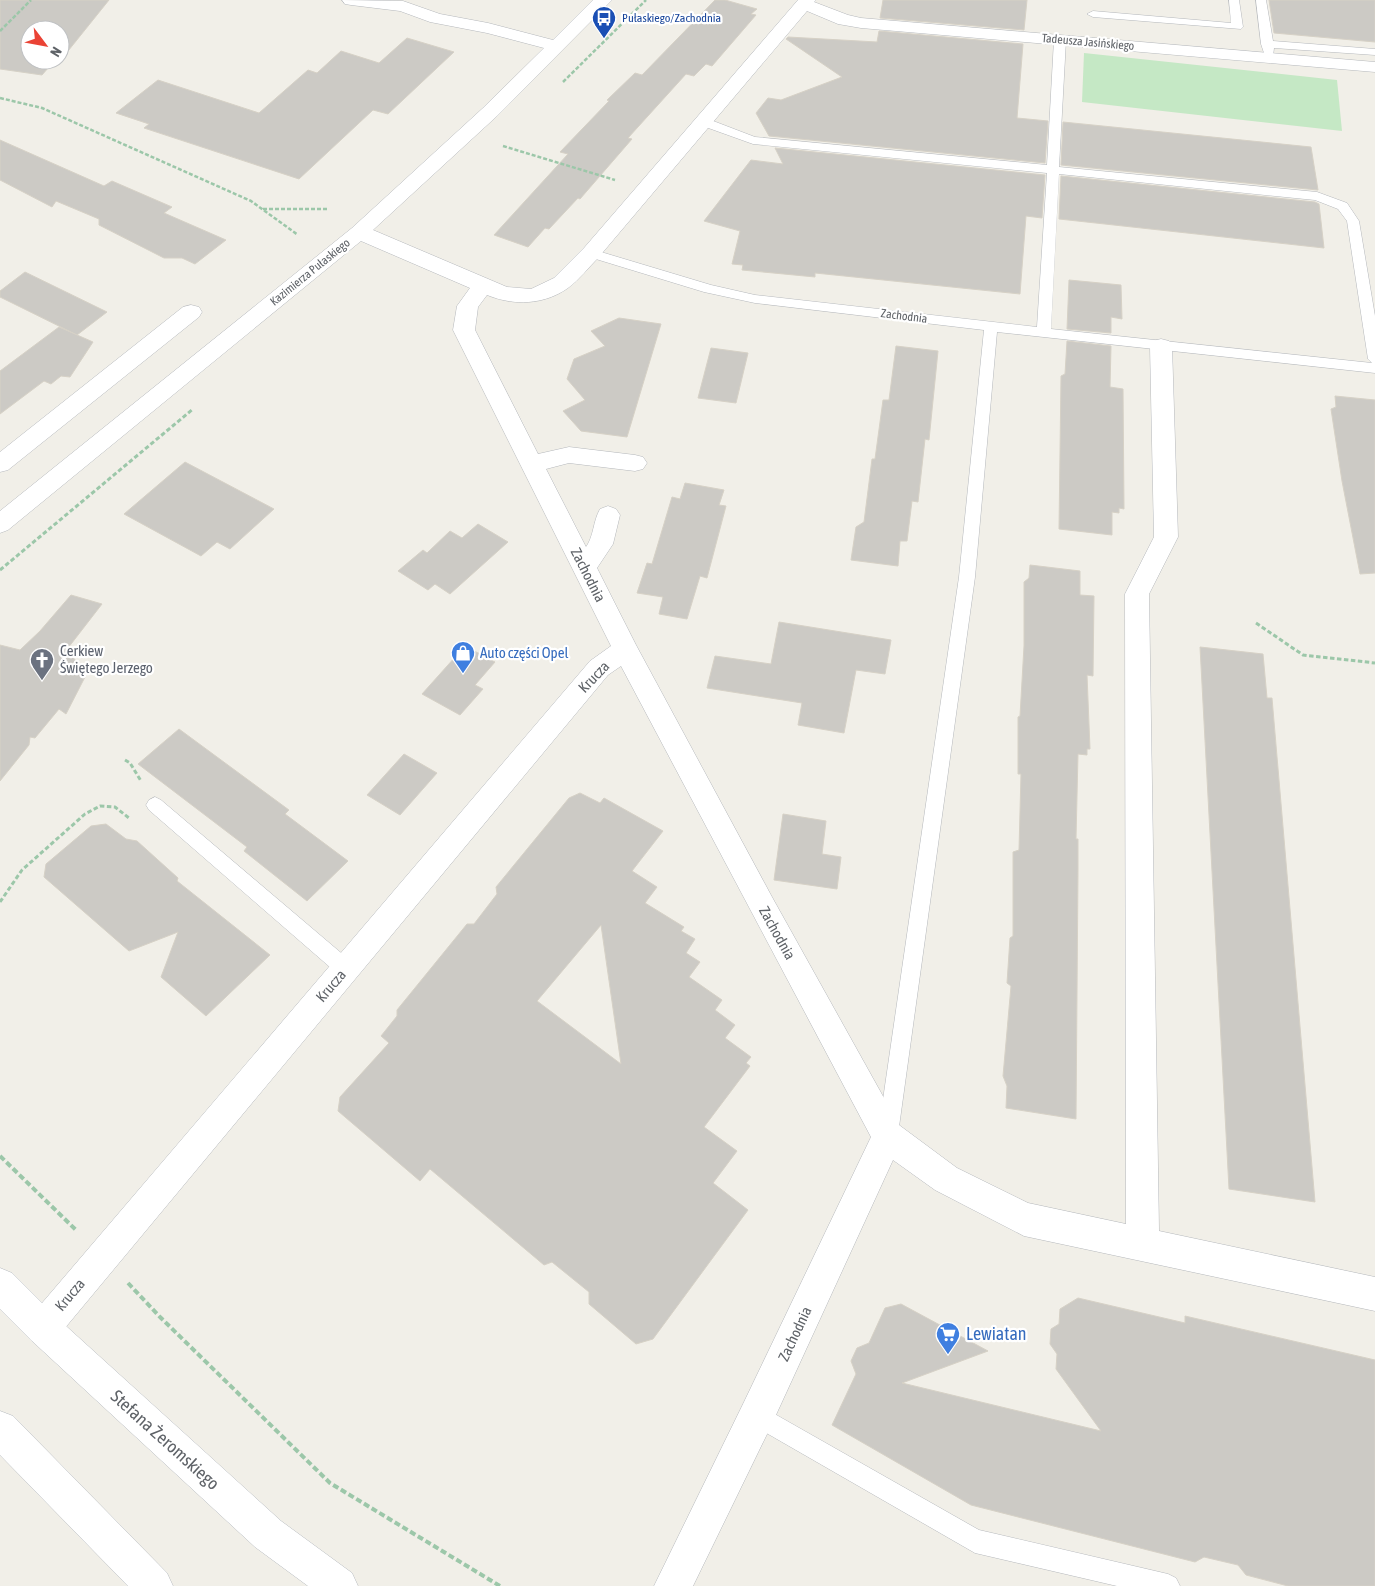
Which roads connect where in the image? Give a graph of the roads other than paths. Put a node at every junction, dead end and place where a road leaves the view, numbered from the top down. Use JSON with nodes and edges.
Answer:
{"nodes":[{"id":1,"x":351,"y":0,"type":"edge"},
{"id":2,"x":603,"y":0,"type":"edge"},
{"id":3,"x":1234,"y":0,"type":"edge"},
{"id":4,"x":1261,"y":0,"type":"edge"},
{"id":5,"x":805,"y":2,"type":"edge"},
{"id":6,"x":1093,"y":14,"type":"dead end"},
{"id":7,"x":1060,"y":40,"type":"junction"},
{"id":8,"x":557,"y":46,"type":"junction"},
{"id":9,"x":1268,"y":51,"type":"junction"},
{"id":10,"x":1375,"y":52,"type":"edge"},
{"id":11,"x":1375,"y":67,"type":"edge"},
{"id":12,"x":704,"y":122,"type":"junction"},
{"id":13,"x":1052,"y":170,"type":"junction"},
{"id":14,"x":359,"y":232,"type":"junction"},
{"id":15,"x":591,"y":253,"type":"junction"},
{"id":16,"x":483,"y":285,"type":"junction"},
{"id":17,"x":191,"y":312,"type":"dead end"},
{"id":18,"x":991,"y":326,"type":"junction"},
{"id":19,"x":1044,"y":332,"type":"junction"},
{"id":20,"x":1161,"y":346,"type":"junction"},
{"id":21,"x":1375,"y":359,"type":"edge"},
{"id":22,"x":1375,"y":368,"type":"edge"},
{"id":23,"x":635,"y":463,"type":"dead end"},
{"id":24,"x":0,"y":464,"type":"edge"},
{"id":25,"x":532,"y":464,"type":"junction"},
{"id":26,"x":608,"y":514,"type":"dead end"},
{"id":27,"x":0,"y":524,"type":"edge"},
{"id":28,"x":584,"y":567,"type":"junction"},
{"id":29,"x":625,"y":649,"type":"junction"},
{"id":30,"x":155,"y":805,"type":"dead end"},
{"id":31,"x":346,"y":969,"type":"junction"},
{"id":32,"x":888,"y":1136,"type":"junction"},
{"id":33,"x":1143,"y":1245,"type":"junction"},
{"id":34,"x":0,"y":1285,"type":"edge"},
{"id":35,"x":1375,"y":1294,"type":"edge"},
{"id":36,"x":43,"y":1328,"type":"junction"},
{"id":37,"x":757,"y":1415,"type":"junction"},
{"id":38,"x":0,"y":1429,"type":"edge"},
{"id":39,"x":154,"y":1586,"type":"edge"},
{"id":40,"x":338,"y":1586,"type":"edge"},
{"id":41,"x":673,"y":1586,"type":"edge"},
{"id":42,"x":1168,"y":1586,"type":"edge"}],
"edges":[{"from":1,"to":8,"type":"street"},
{"from":2,"to":8,"type":"street","name":"Kazimierza Pułaskiego"},
{"from":3,"to":6,"type":"lane"},
{"from":4,"to":9,"type":"lane"},
{"from":5,"to":7,"type":"street","name":"Tadeusza Jasińskiego"},
{"from":5,"to":12,"type":"street"},
{"from":7,"to":9,"type":"street","name":"Tadeusza Jasińskiego"},
{"from":7,"to":13,"type":"lane"},
{"from":8,"to":14,"type":"street","name":"Kazimierza Pułaskiego"},
{"from":9,"to":10,"type":"lane"},
{"from":9,"to":11,"type":"street","name":"Tadeusza Jasińskiego"},
{"from":12,"to":13,"type":"lane"},
{"from":12,"to":15,"type":"street"},
{"from":13,"to":19,"type":"lane"},
{"from":13,"to":21,"type":"lane"},
{"from":14,"to":16,"type":"street"},
{"from":14,"to":27,"type":"street","name":"Kazimierza Pułaskiego"},
{"from":15,"to":16,"type":"street"},
{"from":15,"to":18,"type":"lane","name":"Zachodnia"},
{"from":16,"to":25,"type":"street","name":"Zachodnia"},
{"from":17,"to":24,"type":"street"},
{"from":18,"to":19,"type":"lane","name":"Zachodnia"},
{"from":18,"to":32,"type":"lane"},
{"from":19,"to":20,"type":"lane","name":"Zachodnia"},
{"from":20,"to":22,"type":"lane","name":"Zachodnia"},
{"from":20,"to":33,"type":"street"},
{"from":23,"to":25,"type":"street"},
{"from":25,"to":28,"type":"street","name":"Zachodnia"},
{"from":26,"to":28,"type":"street"},
{"from":28,"to":29,"type":"street","name":"Zachodnia"},
{"from":29,"to":31,"type":"street","name":"Krucza"},
{"from":29,"to":32,"type":"street","name":"Zachodnia"},
{"from":30,"to":31,"type":"lane"},
{"from":31,"to":36,"type":"street","name":"Krucza"},
{"from":32,"to":33,"type":"street"},
{"from":32,"to":37,"type":"street","name":"Zachodnia"},
{"from":33,"to":35,"type":"street"},
{"from":34,"to":36,"type":"street","name":"Stefana Żeromskiego"},
{"from":36,"to":40,"type":"street","name":"Stefana Żeromskiego"},
{"from":37,"to":41,"type":"street","name":"Zachodnia"},
{"from":37,"to":42,"type":"lane"},
{"from":38,"to":39,"type":"street"}]}
